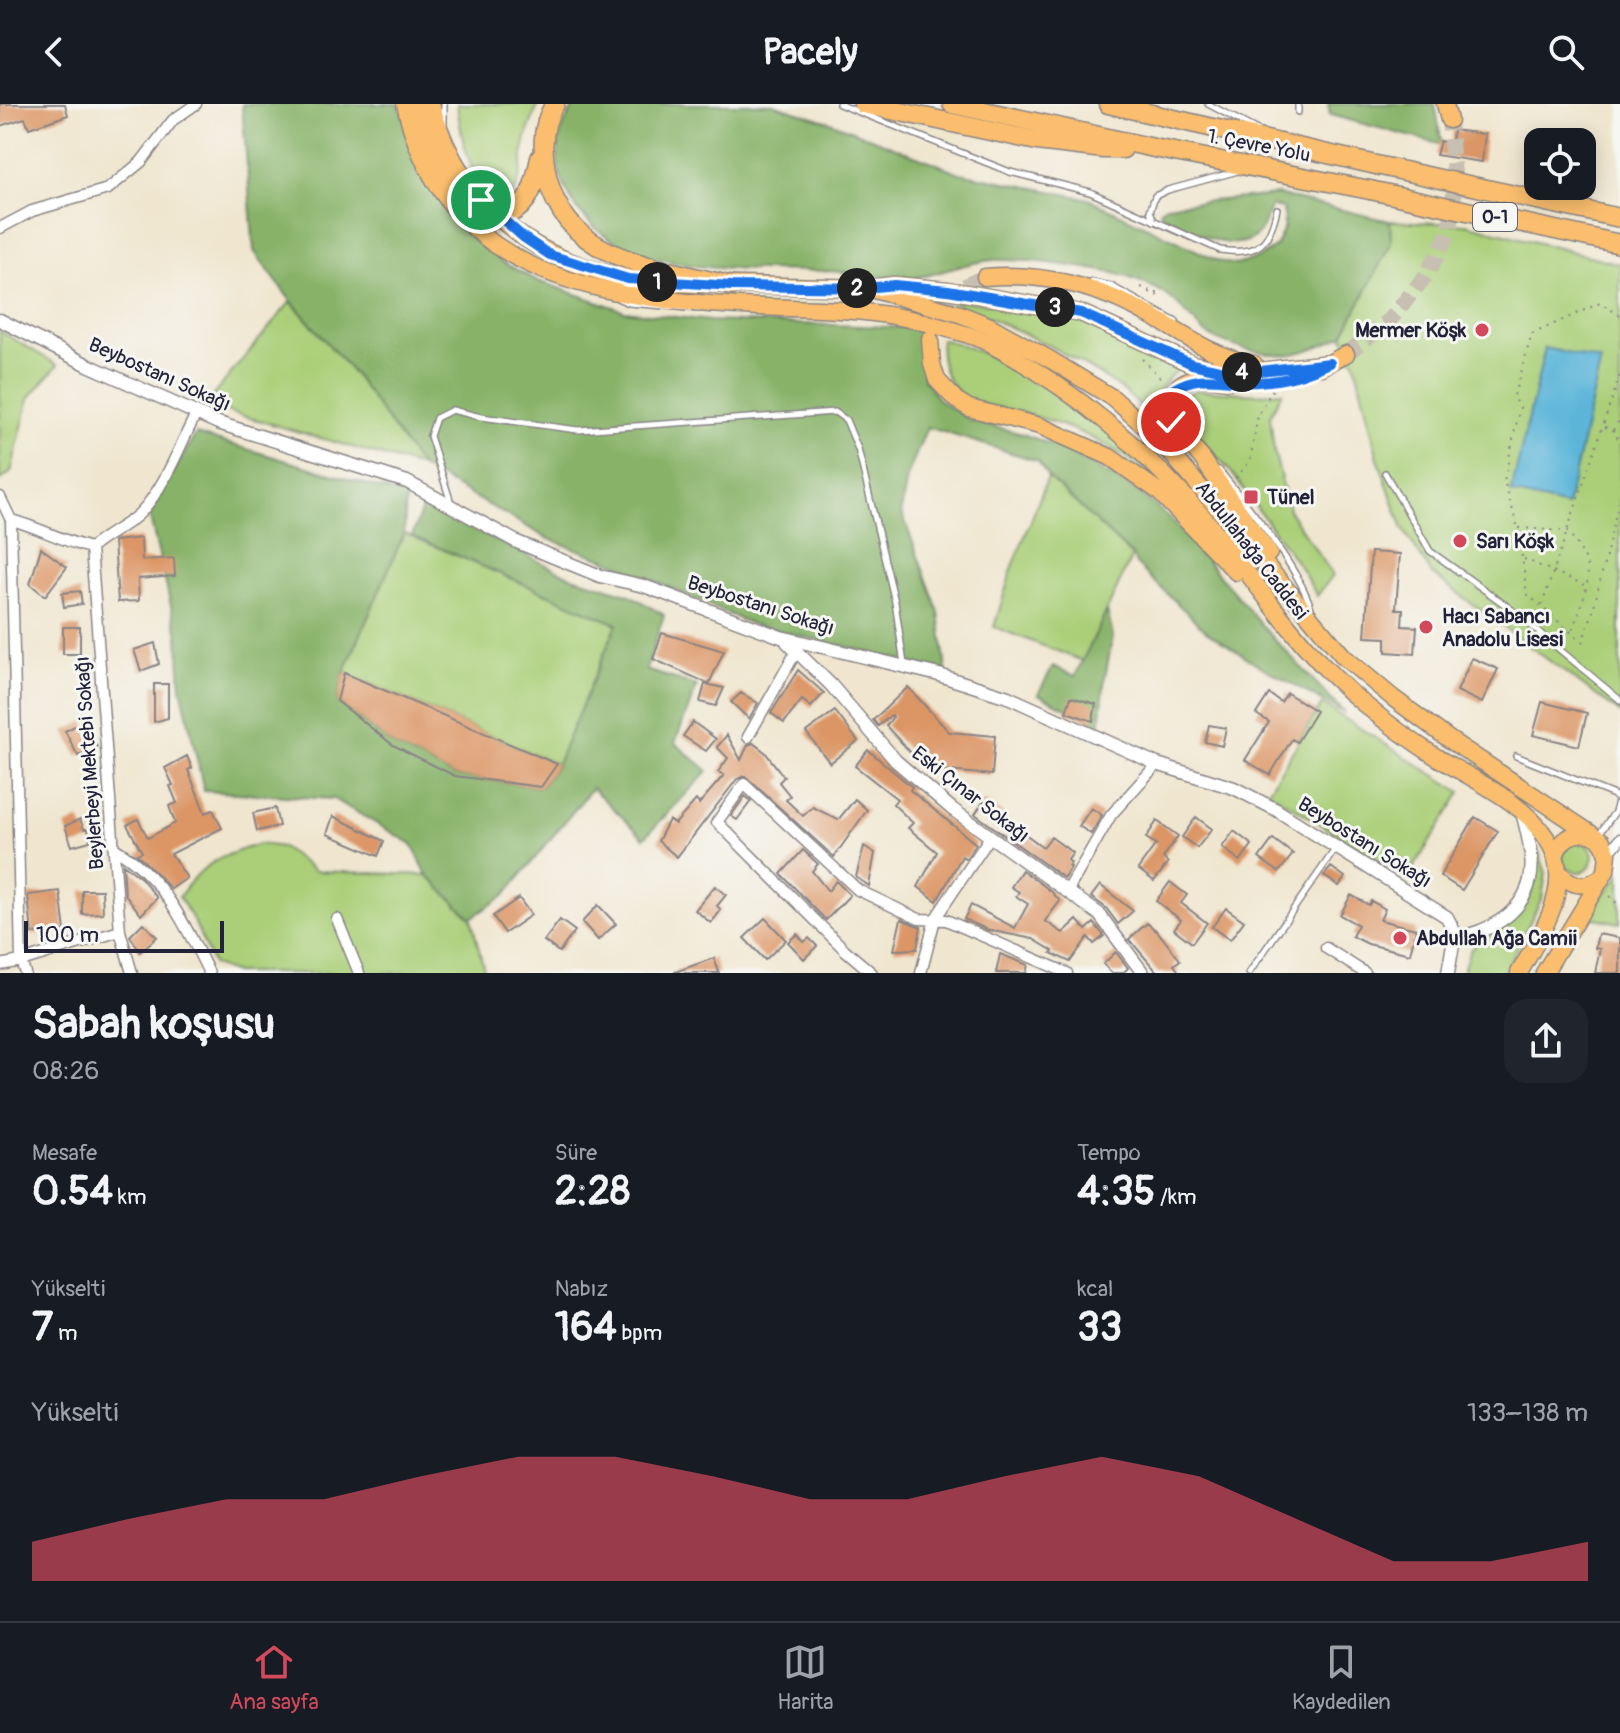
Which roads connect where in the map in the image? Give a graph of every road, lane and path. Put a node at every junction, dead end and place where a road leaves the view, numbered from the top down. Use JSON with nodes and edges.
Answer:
{"nodes":[{"id":1,"x":196,"y":104,"type":"edge"},
{"id":2,"x":405,"y":104,"type":"edge"},
{"id":3,"x":417,"y":104,"type":"edge"},
{"id":4,"x":431,"y":104,"type":"edge"},
{"id":5,"x":444,"y":104,"type":"edge"},
{"id":6,"x":555,"y":104,"type":"edge"},
{"id":7,"x":839,"y":104,"type":"edge"},
{"id":8,"x":863,"y":104,"type":"edge"},
{"id":9,"x":952,"y":104,"type":"edge"},
{"id":10,"x":1108,"y":104,"type":"edge"},
{"id":11,"x":1208,"y":104,"type":"edge"},
{"id":12,"x":1298,"y":104,"type":"edge"},
{"id":13,"x":1298,"y":112,"type":"dead end"},
{"id":14,"x":442,"y":140,"type":"junction"},
{"id":15,"x":543,"y":144,"type":"junction"},
{"id":16,"x":1282,"y":144,"type":"junction"},
{"id":17,"x":1154,"y":148,"type":"junction"},
{"id":18,"x":1255,"y":165,"type":"junction"},
{"id":19,"x":1277,"y":209,"type":"dead end"},
{"id":20,"x":500,"y":218,"type":"junction"},
{"id":21,"x":1620,"y":218,"type":"edge"},
{"id":22,"x":1154,"y":222,"type":"junction"},
{"id":23,"x":0,"y":228,"type":"edge"},
{"id":24,"x":1620,"y":244,"type":"edge"},
{"id":25,"x":985,"y":277,"type":"tunnel mouth"},
{"id":26,"x":732,"y":286,"type":"junction"},
{"id":27,"x":1141,"y":287,"type":"dead end"},
{"id":28,"x":867,"y":288,"type":"junction"},
{"id":29,"x":1149,"y":292,"type":"dead end"},
{"id":30,"x":1620,"y":315,"type":"edge"},
{"id":31,"x":0,"y":320,"type":"edge"},
{"id":32,"x":930,"y":339,"type":"dead end"},
{"id":33,"x":1138,"y":353,"type":"dead end"},
{"id":34,"x":1346,"y":354,"type":"tunnel mouth"},
{"id":35,"x":1281,"y":374,"type":"junction"},
{"id":36,"x":1620,"y":375,"type":"edge"},
{"id":37,"x":1164,"y":381,"type":"dead end"},
{"id":38,"x":1187,"y":403,"type":"dead end"},
{"id":39,"x":196,"y":414,"type":"junction"},
{"id":40,"x":1620,"y":419,"type":"edge"},
{"id":41,"x":1604,"y":426,"type":"junction"},
{"id":42,"x":1196,"y":429,"type":"dead end"},
{"id":43,"x":1613,"y":430,"type":"junction"},
{"id":44,"x":1620,"y":442,"type":"edge"},
{"id":45,"x":1197,"y":450,"type":"junction"},
{"id":46,"x":1385,"y":473,"type":"dead end"},
{"id":47,"x":1230,"y":484,"type":"junction"},
{"id":48,"x":0,"y":497,"type":"edge"},
{"id":49,"x":1620,"y":497,"type":"edge"},
{"id":50,"x":453,"y":507,"type":"junction"},
{"id":51,"x":11,"y":520,"type":"junction"},
{"id":52,"x":1518,"y":528,"type":"junction"},
{"id":53,"x":1568,"y":531,"type":"junction"},
{"id":54,"x":91,"y":548,"type":"junction"},
{"id":55,"x":1522,"y":558,"type":"junction"},
{"id":56,"x":1554,"y":570,"type":"junction"},
{"id":57,"x":1586,"y":586,"type":"junction"},
{"id":58,"x":1261,"y":592,"type":"junction"},
{"id":59,"x":1541,"y":607,"type":"junction"},
{"id":60,"x":1312,"y":615,"type":"junction"},
{"id":61,"x":1572,"y":633,"type":"junction"},
{"id":62,"x":781,"y":637,"type":"junction"},
{"id":63,"x":797,"y":650,"type":"junction"},
{"id":64,"x":904,"y":667,"type":"junction"},
{"id":65,"x":1620,"y":700,"type":"edge"},
{"id":66,"x":748,"y":737,"type":"dead end"},
{"id":67,"x":1516,"y":756,"type":"dead end"},
{"id":68,"x":1157,"y":764,"type":"junction"},
{"id":69,"x":1555,"y":809,"type":"junction"},
{"id":70,"x":1522,"y":812,"type":"junction"},
{"id":71,"x":1590,"y":833,"type":"junction"},
{"id":72,"x":990,"y":837,"type":"junction"},
{"id":73,"x":1620,"y":839,"type":"edge"},
{"id":74,"x":1337,"y":847,"type":"junction"},
{"id":75,"x":114,"y":848,"type":"junction"},
{"id":76,"x":1608,"y":854,"type":"junction"},
{"id":77,"x":1556,"y":863,"type":"junction"},
{"id":78,"x":1600,"y":878,"type":"junction"},
{"id":79,"x":1068,"y":890,"type":"junction"},
{"id":80,"x":337,"y":919,"type":"dead end"},
{"id":81,"x":935,"y":919,"type":"junction"},
{"id":82,"x":120,"y":931,"type":"junction"},
{"id":83,"x":1455,"y":938,"type":"junction"},
{"id":84,"x":1326,"y":948,"type":"dead end"},
{"id":85,"x":21,"y":961,"type":"junction"},
{"id":86,"x":0,"y":965,"type":"edge"},
{"id":87,"x":25,"y":973,"type":"edge"},
{"id":88,"x":132,"y":973,"type":"edge"},
{"id":89,"x":209,"y":973,"type":"edge"},
{"id":90,"x":359,"y":973,"type":"edge"},
{"id":91,"x":872,"y":973,"type":"edge"},
{"id":92,"x":921,"y":973,"type":"edge"},
{"id":93,"x":1067,"y":973,"type":"edge"},
{"id":94,"x":1143,"y":973,"type":"edge"},
{"id":95,"x":1249,"y":973,"type":"edge"},
{"id":96,"x":1365,"y":973,"type":"edge"},
{"id":97,"x":1448,"y":973,"type":"edge"},
{"id":98,"x":1519,"y":973,"type":"edge"},
{"id":99,"x":1544,"y":973,"type":"edge"}],
"edges":[{"from":1,"to":23,"type":"street"},
{"from":2,"to":58,"type":"main road","name":"Abdullahağa Caddesi"},
{"from":3,"to":20,"type":"highway"},
{"from":4,"to":14,"type":"main road"},
{"from":5,"to":14,"type":"lane"},
{"from":6,"to":15,"type":"highway"},
{"from":7,"to":22,"type":"lane"},
{"from":8,"to":17,"type":"highway"},
{"from":9,"to":17,"type":"highway","name":"1. Çevre Yolu","number":"O-1"},
{"from":10,"to":16,"type":"highway","name":"1. Çevre Yolu","number":"O-1"},
{"from":11,"to":16,"type":"lane"},
{"from":12,"to":13,"type":"lane"},
{"from":14,"to":20,"type":"main road"},
{"from":15,"to":20,"type":"highway"},
{"from":15,"to":26,"type":"highway"},
{"from":16,"to":21,"type":"highway","name":"1. Çevre Yolu","number":"O-1","bridge":true},
{"from":17,"to":18,"type":"highway","name":"1. Çevre Yolu","number":"O-1"},
{"from":18,"to":22,"type":"lane"},
{"from":18,"to":24,"type":"highway","name":"1. Çevre Yolu","number":"O-1","bridge":true},
{"from":19,"to":22,"type":"lane"},
{"from":20,"to":26,"type":"main road","name":"Abdullahağa Caddesi"},
{"from":25,"to":35,"type":"main road"},
{"from":26,"to":28,"type":"main road","name":"Abdullahağa Caddesi"},
{"from":27,"to":29,"type":"path"},
{"from":28,"to":35,"type":"main road"},
{"from":28,"to":60,"type":"main road","name":"Abdullahağa Caddesi"},
{"from":30,"to":52,"type":"path"},
{"from":31,"to":39,"type":"street","name":"Beybostanı Sokağı"},
{"from":32,"to":58,"type":"main road"},
{"from":33,"to":37,"type":"path"},
{"from":34,"to":35,"type":"main road"},
{"from":35,"to":45,"type":"main road"},
{"from":35,"to":47,"type":"path"},
{"from":36,"to":41,"type":"path"},
{"from":38,"to":42,"type":"path"},
{"from":39,"to":50,"type":"street","name":"Beybostanı Sokağı"},
{"from":39,"to":54,"type":"street"},
{"from":40,"to":43,"type":"path"},
{"from":41,"to":43,"type":"path"},
{"from":41,"to":53,"type":"path"},
{"from":43,"to":44,"type":"path"},
{"from":45,"to":47,"type":"lane"},
{"from":45,"to":60,"type":"main road"},
{"from":46,"to":65,"type":"lane"},
{"from":47,"to":60,"type":"lane"},
{"from":48,"to":51,"type":"street"},
{"from":49,"to":61,"type":"path"},
{"from":50,"to":62,"type":"street","name":"Beybostanı Sokağı"},
{"from":50,"to":64,"type":"lane"},
{"from":51,"to":54,"type":"street"},
{"from":51,"to":85,"type":"street"},
{"from":52,"to":53,"type":"path"},
{"from":52,"to":55,"type":"path"},
{"from":53,"to":56,"type":"path"},
{"from":53,"to":57,"type":"path"},
{"from":54,"to":75,"type":"street","name":"Beylerbeyi Mektebi Sokağı"},
{"from":55,"to":56,"type":"path"},
{"from":55,"to":59,"type":"path"},
{"from":56,"to":57,"type":"path"},
{"from":56,"to":59,"type":"path"},
{"from":57,"to":61,"type":"path"},
{"from":58,"to":70,"type":"main road","name":"Abdullahağa Caddesi"},
{"from":59,"to":61,"type":"path"},
{"from":60,"to":69,"type":"main road","name":"Abdullahağa Caddesi"},
{"from":62,"to":63,"type":"street","name":"Eski Çınar Sokağı"},
{"from":62,"to":64,"type":"street","name":"Beybostanı Sokağı"},
{"from":63,"to":66,"type":"street"},
{"from":63,"to":72,"type":"street","name":"Eski Çınar Sokağı"},
{"from":64,"to":68,"type":"street","name":"Beybostanı Sokağı"},
{"from":67,"to":71,"type":"lane"},
{"from":68,"to":74,"type":"street","name":"Beybostanı Sokağı"},
{"from":68,"to":79,"type":"street"},
{"from":69,"to":70,"type":"street"},
{"from":69,"to":71,"type":"main road","name":"Abdullahağa Caddesi"},
{"from":70,"to":77,"type":"main road","name":"Abdullahağa Caddesi"},
{"from":70,"to":83,"type":"street"},
{"from":71,"to":76,"type":"main road"},
{"from":71,"to":77,"type":"main road"},
{"from":72,"to":79,"type":"street","name":"Eski Çınar Sokağı"},
{"from":72,"to":81,"type":"street"},
{"from":73,"to":76,"type":"street"},
{"from":74,"to":83,"type":"street","name":"Beybostanı Sokağı"},
{"from":74,"to":95,"type":"lane"},
{"from":75,"to":82,"type":"street","name":"Beylerbeyi Mektebi Sokağı"},
{"from":75,"to":89,"type":"street"},
{"from":76,"to":78,"type":"main road"},
{"from":77,"to":78,"type":"main road"},
{"from":77,"to":98,"type":"main road"},
{"from":78,"to":99,"type":"main road"},
{"from":79,"to":94,"type":"street","name":"Eski Çınar Sokağı"},
{"from":80,"to":90,"type":"street"},
{"from":81,"to":91,"type":"street"},
{"from":81,"to":92,"type":"street"},
{"from":81,"to":93,"type":"street"},
{"from":82,"to":85,"type":"street"},
{"from":82,"to":88,"type":"street","name":"Beylerbeyi Mektebi Sokağı"},
{"from":83,"to":97,"type":"street"},
{"from":84,"to":96,"type":"street"},
{"from":85,"to":86,"type":"street"},
{"from":85,"to":87,"type":"street"}]}
